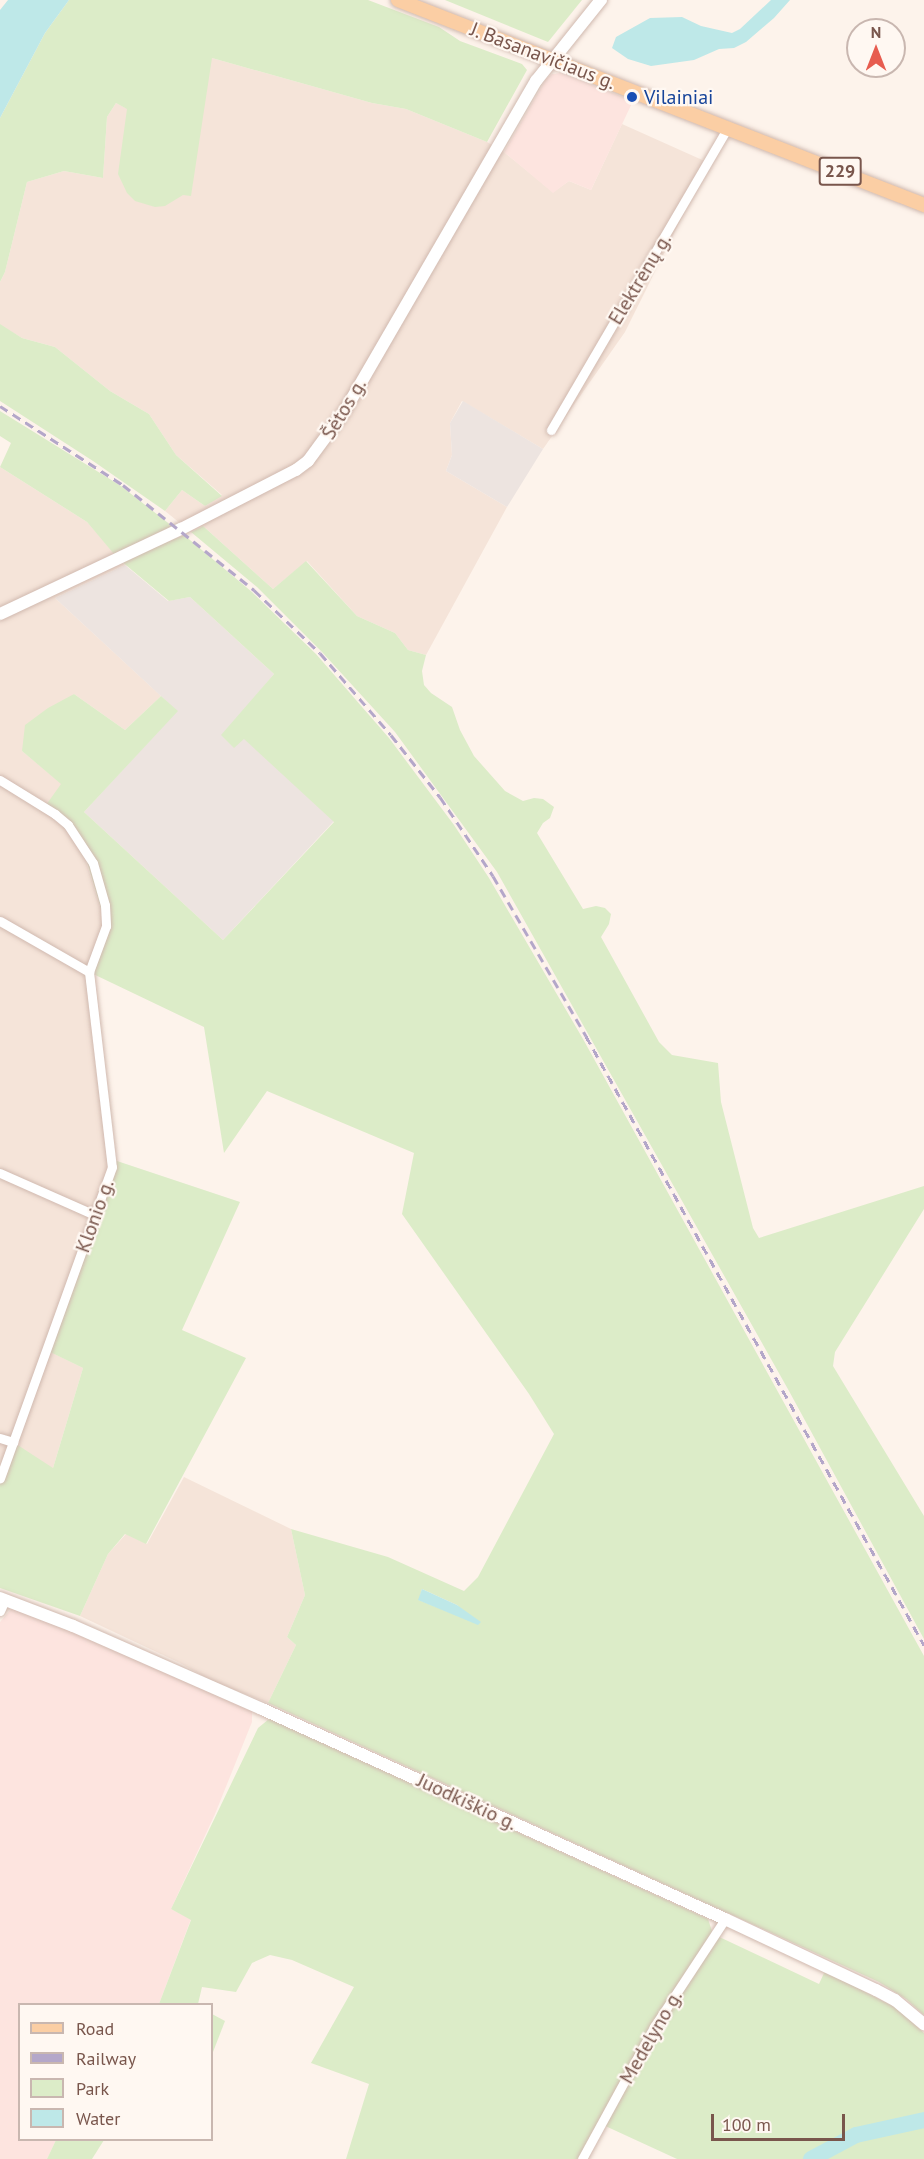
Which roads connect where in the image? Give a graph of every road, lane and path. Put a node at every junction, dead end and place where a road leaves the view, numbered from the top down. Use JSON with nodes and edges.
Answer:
{"nodes":[{"id":1,"x":398,"y":0,"type":"edge"},
{"id":2,"x":601,"y":0,"type":"edge"},
{"id":3,"x":553,"y":61,"type":"junction"},
{"id":4,"x":728,"y":127,"type":"junction"},
{"id":5,"x":924,"y":205,"type":"edge"},
{"id":6,"x":551,"y":430,"type":"dead end"},
{"id":7,"x":0,"y":614,"type":"edge"},
{"id":8,"x":0,"y":780,"type":"edge"},
{"id":9,"x":0,"y":921,"type":"edge"},
{"id":10,"x":89,"y":972,"type":"junction"},
{"id":11,"x":0,"y":1173,"type":"edge"},
{"id":12,"x":95,"y":1215,"type":"junction"},
{"id":13,"x":0,"y":1438,"type":"edge"},
{"id":14,"x":13,"y":1442,"type":"junction"},
{"id":15,"x":0,"y":1478,"type":"edge"},
{"id":16,"x":2,"y":1603,"type":"edge"},
{"id":17,"x":725,"y":1919,"type":"junction"},
{"id":18,"x":924,"y":2024,"type":"edge"},
{"id":19,"x":582,"y":2159,"type":"edge"}],
"edges":[{"from":1,"to":3,"type":"main road","name":"J. Basanavičiaus g.","number":"229"},
{"from":2,"to":3,"type":"street","name":"Šėtos g."},
{"from":3,"to":4,"type":"main road","name":"J. Basanavičiaus g.","number":"229"},
{"from":3,"to":7,"type":"street","name":"Šėtos g."},
{"from":4,"to":5,"type":"main road","name":"J. Basanavičiaus g.","number":"229"},
{"from":4,"to":6,"type":"street","name":"Elektrėnų g."},
{"from":8,"to":10,"type":"street"},
{"from":9,"to":10,"type":"street"},
{"from":10,"to":12,"type":"street","name":"Klonio g."},
{"from":11,"to":12,"type":"street"},
{"from":12,"to":14,"type":"street","name":"Klonio g."},
{"from":13,"to":14,"type":"street"},
{"from":14,"to":15,"type":"street","name":"Klonio g."},
{"from":16,"to":17,"type":"street","name":"Juodkiškio g."},
{"from":17,"to":18,"type":"street","name":"Juodkiškio g."},
{"from":17,"to":19,"type":"street","name":"Medelyno g."}]}
